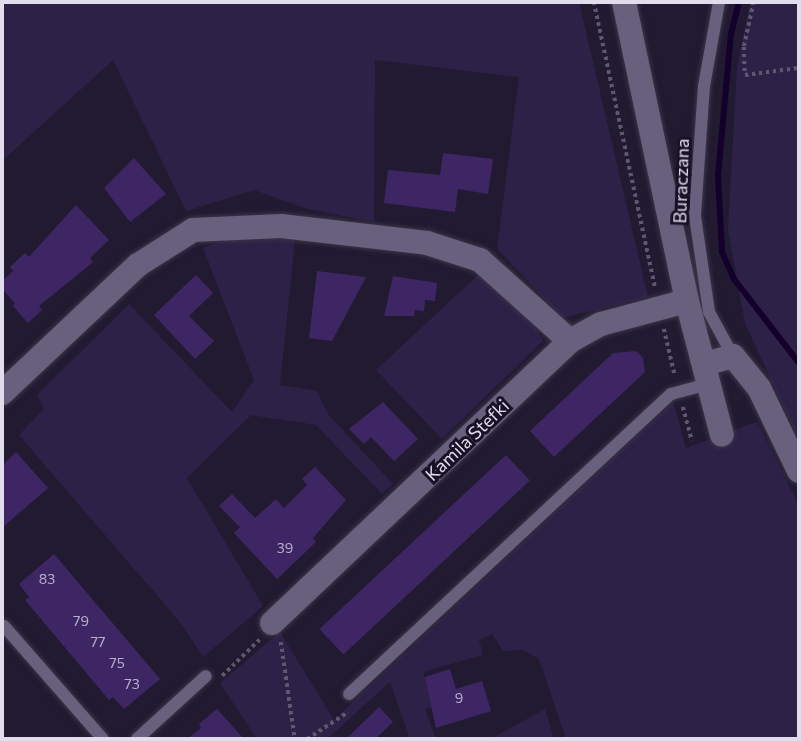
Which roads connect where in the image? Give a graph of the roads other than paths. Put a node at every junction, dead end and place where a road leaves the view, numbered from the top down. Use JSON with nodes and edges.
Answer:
{"nodes":[{"id":1,"x":624,"y":2,"type":"edge"},
{"id":2,"x":719,"y":2,"type":"edge"},
{"id":3,"x":687,"y":301,"type":"junction"},
{"id":4,"x":570,"y":341,"type":"junction"},
{"id":5,"x":733,"y":356,"type":"junction"},
{"id":6,"x":706,"y":374,"type":"junction"},
{"id":7,"x":2,"y":393,"type":"edge"},
{"id":8,"x":722,"y":435,"type":"dead end"},
{"id":9,"x":799,"y":471,"type":"edge"},
{"id":10,"x":272,"y":623,"type":"road end"},
{"id":11,"x":4,"y":626,"type":"dead end"},
{"id":12,"x":211,"y":678,"type":"road end"},
{"id":13,"x":349,"y":694,"type":"road end"},
{"id":14,"x":103,"y":739,"type":"edge"},
{"id":15,"x":137,"y":739,"type":"edge"}],
"edges":[{"from":1,"to":3,"type":"street"},
{"from":2,"to":5,"type":"lane","name":"Buraczana"},
{"from":3,"to":4,"type":"street","name":"Kamila Stefki"},
{"from":3,"to":6,"type":"street"},
{"from":4,"to":7,"type":"street"},
{"from":4,"to":10,"type":"street","name":"Kamila Stefki"},
{"from":5,"to":6,"type":"street"},
{"from":5,"to":9,"type":"street"},
{"from":6,"to":8,"type":"street"},
{"from":6,"to":13,"type":"lane"},
{"from":11,"to":14,"type":"lane"},
{"from":12,"to":15,"type":"lane"}]}
